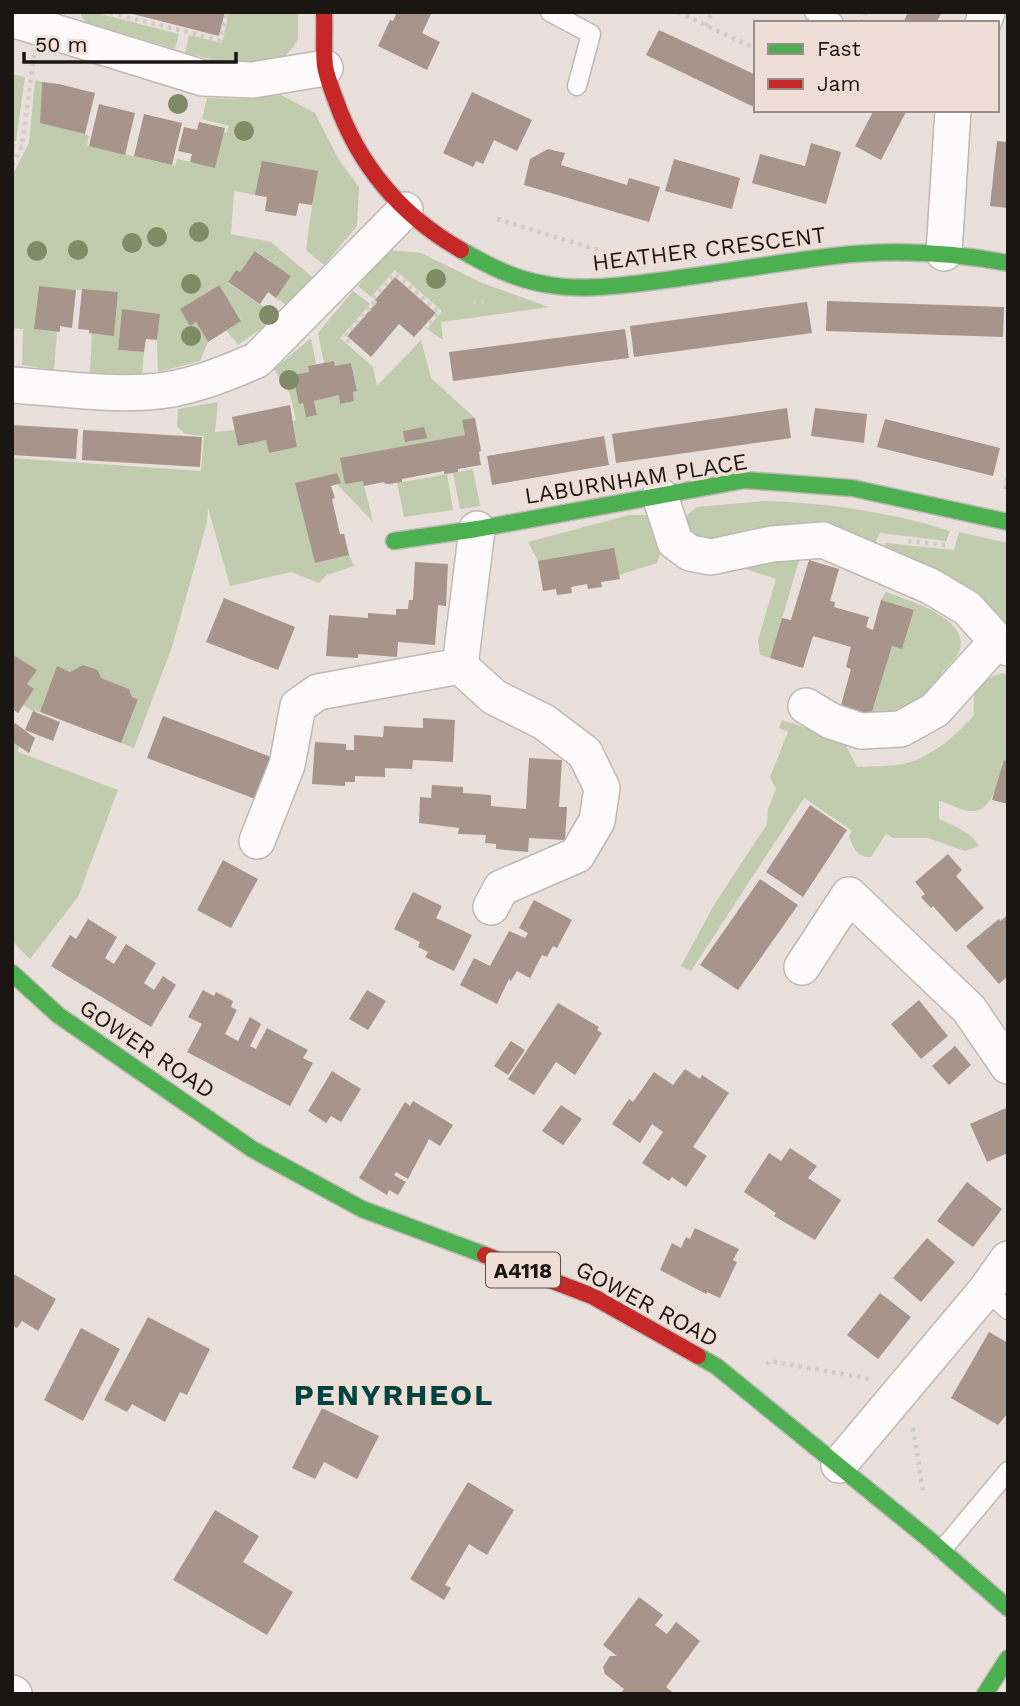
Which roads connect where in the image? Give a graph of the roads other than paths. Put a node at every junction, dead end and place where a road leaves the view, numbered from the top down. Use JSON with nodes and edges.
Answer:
{"nodes":[{"id":1,"x":324,"y":12,"type":"edge"},
{"id":2,"x":550,"y":12,"type":"edge"},
{"id":3,"x":814,"y":12,"type":"edge"},
{"id":4,"x":830,"y":21,"type":"edge"},
{"id":5,"x":41,"y":23,"type":"edge"},
{"id":6,"x":325,"y":68,"type":"junction"},
{"id":7,"x":577,"y":86,"type":"dead end"},
{"id":8,"x":953,"y":112,"type":"edge"},
{"id":9,"x":405,"y":210,"type":"junction"},
{"id":10,"x":944,"y":253,"type":"junction"},
{"id":11,"x":1008,"y":263,"type":"edge"},
{"id":12,"x":12,"y":384,"type":"edge"},
{"id":13,"x":660,"y":496,"type":"junction"},
{"id":14,"x":1008,"y":522,"type":"edge"},
{"id":15,"x":477,"y":529,"type":"junction"},
{"id":16,"x":394,"y":541,"type":"dead end"},
{"id":17,"x":1002,"y":644,"type":"edge"},
{"id":18,"x":460,"y":666,"type":"junction"},
{"id":19,"x":806,"y":706,"type":"dead end"},
{"id":20,"x":257,"y":841,"type":"dead end"},
{"id":21,"x":491,"y":907,"type":"dead end"},
{"id":22,"x":802,"y":967,"type":"dead end"},
{"id":23,"x":12,"y":973,"type":"edge"},
{"id":24,"x":1008,"y":1066,"type":"edge"},
{"id":25,"x":1008,"y":1259,"type":"edge"},
{"id":26,"x":997,"y":1300,"type":"edge"},
{"id":27,"x":839,"y":1465,"type":"junction"},
{"id":28,"x":1008,"y":1471,"type":"edge"},
{"id":29,"x":942,"y":1550,"type":"junction"},
{"id":30,"x":1008,"y":1608,"type":"edge"},
{"id":31,"x":1008,"y":1658,"type":"edge"},
{"id":32,"x":985,"y":1694,"type":"edge"}],
"edges":[{"from":1,"to":6,"type":"street","name":"HEATHER CRESCENT"},
{"from":2,"to":7,"type":"lane"},
{"from":3,"to":4,"type":"lane"},
{"from":5,"to":6,"type":"street"},
{"from":6,"to":9,"type":"street","name":"HEATHER CRESCENT"},
{"from":8,"to":10,"type":"street"},
{"from":9,"to":10,"type":"street","name":"HEATHER CRESCENT"},
{"from":9,"to":12,"type":"street"},
{"from":10,"to":11,"type":"street","name":"HEATHER CRESCENT"},
{"from":13,"to":14,"type":"street","name":"LABURNHAM PLACE"},
{"from":13,"to":15,"type":"street","name":"LABURNHAM PLACE"},
{"from":13,"to":17,"type":"street"},
{"from":15,"to":16,"type":"street","name":"LABURNHAM PLACE"},
{"from":15,"to":18,"type":"street"},
{"from":17,"to":19,"type":"street"},
{"from":18,"to":20,"type":"street"},
{"from":18,"to":21,"type":"street"},
{"from":22,"to":24,"type":"street"},
{"from":23,"to":27,"type":"street","name":"GOWER ROAD","number":"A4118"},
{"from":25,"to":26,"type":"street"},
{"from":26,"to":27,"type":"street"},
{"from":27,"to":29,"type":"street","name":"GOWER ROAD","number":"A4118"},
{"from":28,"to":29,"type":"lane"},
{"from":29,"to":30,"type":"street","name":"GOWER ROAD","number":"A4118"},
{"from":31,"to":32,"type":"street"}]}
